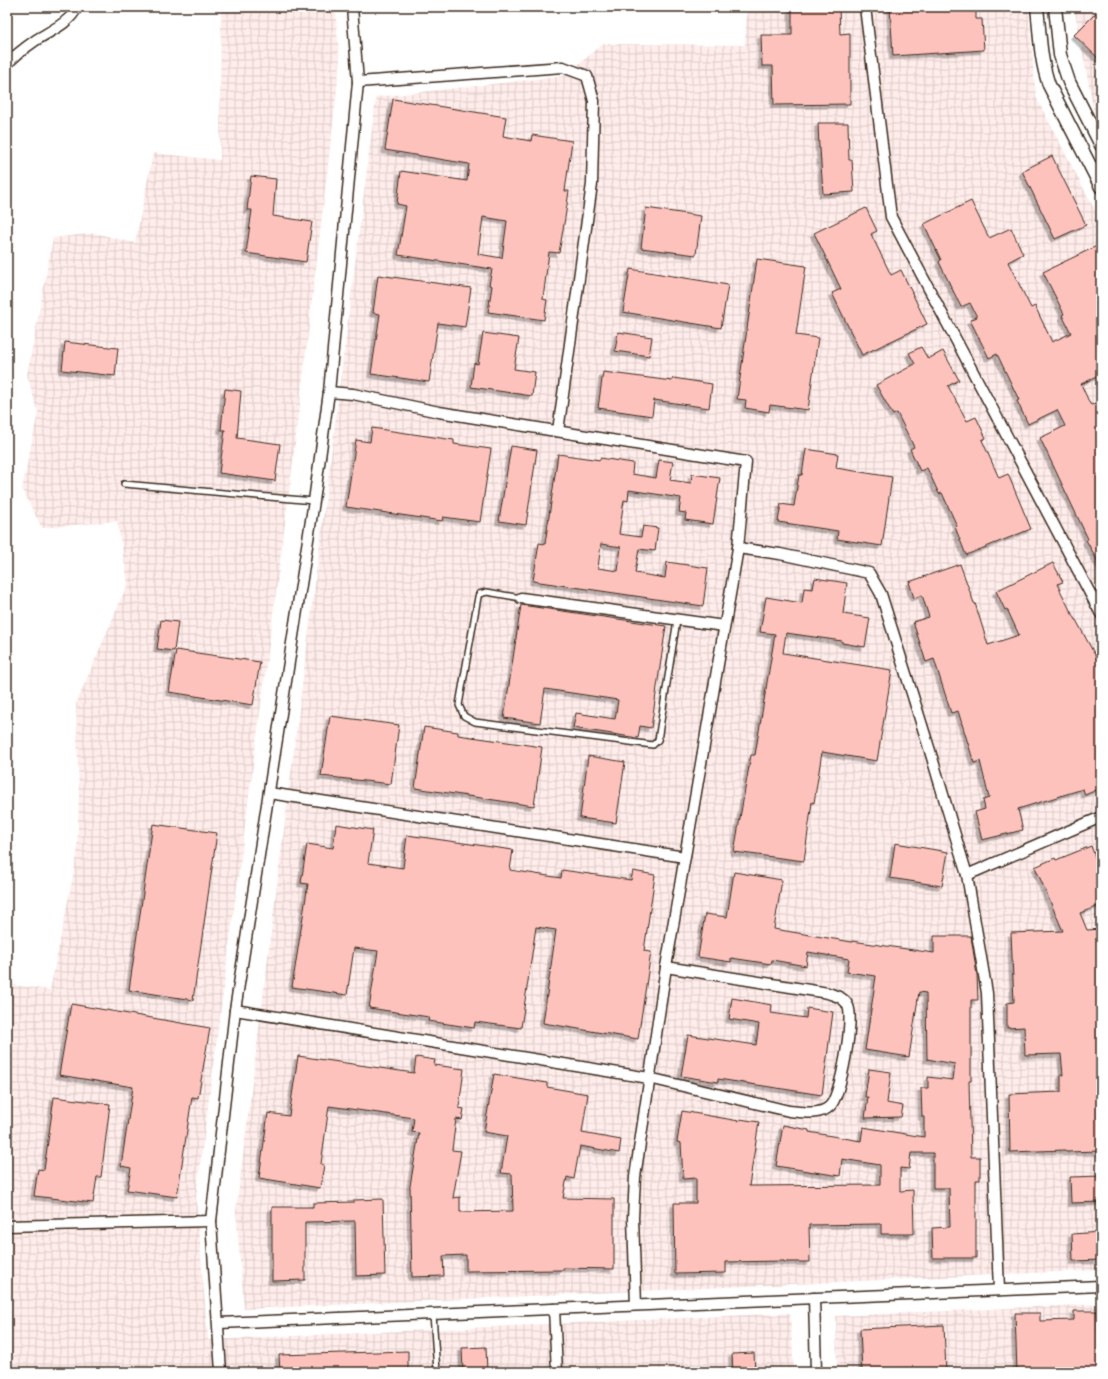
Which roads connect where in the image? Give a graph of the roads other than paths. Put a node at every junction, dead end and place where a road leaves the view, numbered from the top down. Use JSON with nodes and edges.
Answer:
{"nodes":[{"id":1,"x":77,"y":7,"type":"edge"},
{"id":2,"x":352,"y":7,"type":"edge"},
{"id":3,"x":865,"y":7,"type":"edge"},
{"id":4,"x":1037,"y":7,"type":"edge"},
{"id":5,"x":1055,"y":7,"type":"edge"},
{"id":6,"x":7,"y":64,"type":"edge"},
{"id":7,"x":358,"y":82,"type":"junction"},
{"id":8,"x":1101,"y":145,"type":"edge"},
{"id":9,"x":1101,"y":187,"type":"edge"},
{"id":10,"x":328,"y":392,"type":"junction"},
{"id":11,"x":558,"y":431,"type":"junction"},
{"id":12,"x":124,"y":484,"type":"dead end"},
{"id":13,"x":314,"y":502,"type":"junction"},
{"id":14,"x":738,"y":548,"type":"junction"},
{"id":15,"x":521,"y":598,"type":"joint"},
{"id":16,"x":1101,"y":614,"type":"edge"},
{"id":17,"x":677,"y":620,"type":"junction"},
{"id":18,"x":724,"y":626,"type":"junction"},
{"id":19,"x":269,"y":793,"type":"junction"},
{"id":20,"x":1101,"y":817,"type":"edge"},
{"id":21,"x":685,"y":857,"type":"junction"},
{"id":22,"x":967,"y":875,"type":"junction"},
{"id":23,"x":666,"y":967,"type":"junction"},
{"id":24,"x":235,"y":1010,"type":"junction"},
{"id":25,"x":649,"y":1078,"type":"junction"},
{"id":26,"x":211,"y":1221,"type":"junction"},
{"id":27,"x":7,"y":1226,"type":"edge"},
{"id":28,"x":1101,"y":1286,"type":"edge"},
{"id":29,"x":1000,"y":1290,"type":"junction"},
{"id":30,"x":814,"y":1298,"type":"junction"},
{"id":31,"x":636,"y":1305,"type":"junction"},
{"id":32,"x":554,"y":1309,"type":"junction"},
{"id":33,"x":433,"y":1314,"type":"junction"},
{"id":34,"x":219,"y":1323,"type":"junction"},
{"id":35,"x":222,"y":1372,"type":"edge"},
{"id":36,"x":437,"y":1372,"type":"edge"},
{"id":37,"x":557,"y":1372,"type":"edge"},
{"id":38,"x":816,"y":1372,"type":"edge"}],
"edges":[{"from":1,"to":6,"type":"street"},
{"from":2,"to":7,"type":"street"},
{"from":3,"to":16,"type":"street"},
{"from":4,"to":9,"type":"street"},
{"from":5,"to":8,"type":"street"},
{"from":7,"to":10,"type":"street"},
{"from":7,"to":11,"type":"street"},
{"from":10,"to":11,"type":"street"},
{"from":10,"to":13,"type":"street"},
{"from":11,"to":14,"type":"street"},
{"from":12,"to":13,"type":"lane"},
{"from":13,"to":19,"type":"street"},
{"from":14,"to":18,"type":"street"},
{"from":14,"to":22,"type":"street"},
{"from":15,"to":17,"type":"street"},
{"from":15,"to":17,"type":"lane"},
{"from":17,"to":18,"type":"street"},
{"from":18,"to":21,"type":"street"},
{"from":19,"to":21,"type":"street"},
{"from":19,"to":24,"type":"street"},
{"from":20,"to":22,"type":"street"},
{"from":21,"to":23,"type":"street"},
{"from":22,"to":29,"type":"street"},
{"from":23,"to":25,"type":"street"},
{"from":23,"to":25,"type":"street"},
{"from":24,"to":25,"type":"street"},
{"from":24,"to":26,"type":"street"},
{"from":25,"to":31,"type":"street"},
{"from":26,"to":27,"type":"street"},
{"from":26,"to":34,"type":"street"},
{"from":28,"to":29,"type":"street"},
{"from":29,"to":30,"type":"street"},
{"from":30,"to":31,"type":"street"},
{"from":30,"to":38,"type":"street"},
{"from":31,"to":32,"type":"street"},
{"from":32,"to":33,"type":"street"},
{"from":32,"to":37,"type":"street"},
{"from":33,"to":34,"type":"street"},
{"from":33,"to":36,"type":"lane"},
{"from":34,"to":35,"type":"street"}]}
